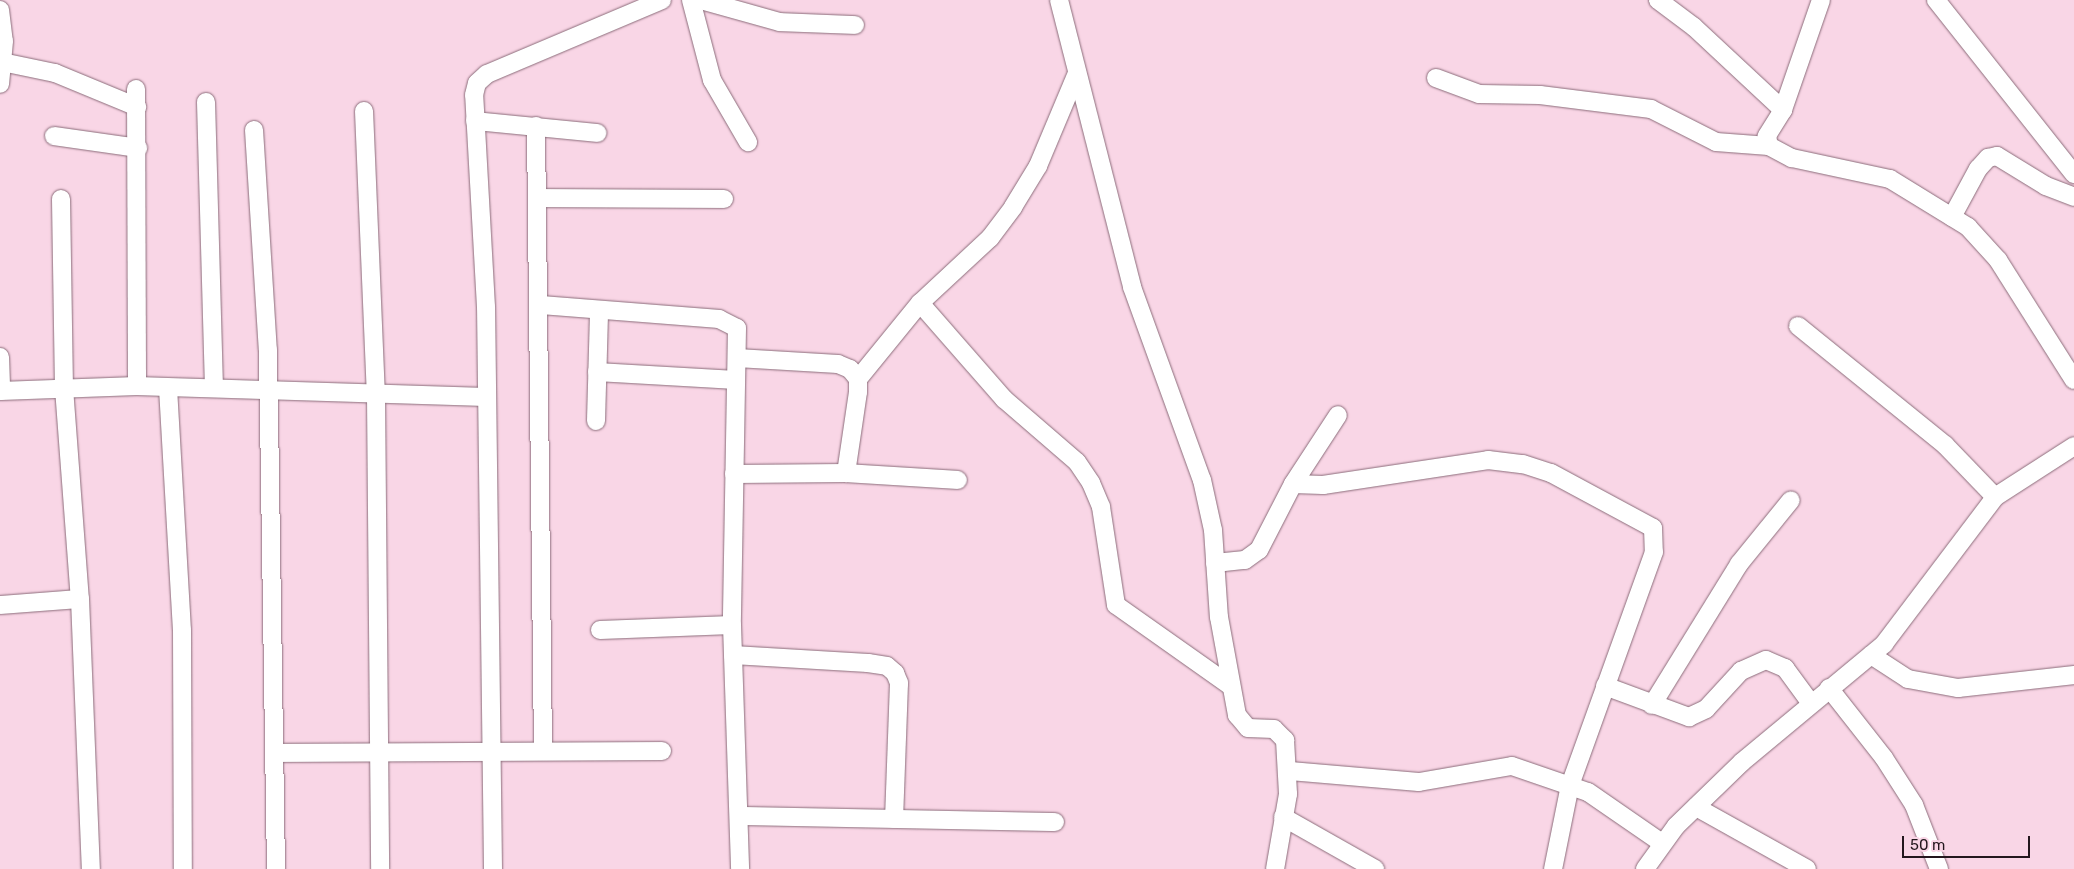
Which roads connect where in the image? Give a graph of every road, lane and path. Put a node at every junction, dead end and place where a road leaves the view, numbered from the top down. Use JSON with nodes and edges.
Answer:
{"nodes":[{"id":1,"x":662,"y":0,"type":"edge"},
{"id":2,"x":690,"y":0,"type":"edge"},
{"id":3,"x":701,"y":0,"type":"edge"},
{"id":4,"x":1059,"y":0,"type":"edge"},
{"id":5,"x":1658,"y":0,"type":"edge"},
{"id":6,"x":1821,"y":0,"type":"edge"},
{"id":7,"x":1936,"y":0,"type":"edge"},
{"id":8,"x":0,"y":10,"type":"edge"},
{"id":9,"x":855,"y":25,"type":"dead end"},
{"id":10,"x":2,"y":57,"type":"edge"},
{"id":11,"x":1077,"y":73,"type":"junction"},
{"id":12,"x":1436,"y":78,"type":"dead end"},
{"id":13,"x":0,"y":84,"type":"edge"},
{"id":14,"x":136,"y":89,"type":"dead end"},
{"id":15,"x":206,"y":102,"type":"dead end"},
{"id":16,"x":137,"y":107,"type":"junction"},
{"id":17,"x":1783,"y":110,"type":"junction"},
{"id":18,"x":364,"y":111,"type":"dead end"},
{"id":19,"x":476,"y":121,"type":"junction"},
{"id":20,"x":536,"y":126,"type":"junction"},
{"id":21,"x":254,"y":130,"type":"dead end"},
{"id":22,"x":597,"y":133,"type":"dead end"},
{"id":23,"x":54,"y":136,"type":"dead end"},
{"id":24,"x":748,"y":142,"type":"dead end"},
{"id":25,"x":1769,"y":146,"type":"junction"},
{"id":26,"x":138,"y":148,"type":"junction"},
{"id":27,"x":2074,"y":174,"type":"edge"},
{"id":28,"x":2074,"y":197,"type":"edge"},
{"id":29,"x":538,"y":198,"type":"junction"},
{"id":30,"x":61,"y":199,"type":"dead end"},
{"id":31,"x":724,"y":199,"type":"dead end"},
{"id":32,"x":1952,"y":217,"type":"junction"},
{"id":33,"x":920,"y":303,"type":"junction"},
{"id":34,"x":541,"y":305,"type":"junction"},
{"id":35,"x":599,"y":313,"type":"junction"},
{"id":36,"x":1798,"y":326,"type":"dead end"},
{"id":37,"x":0,"y":357,"type":"edge"},
{"id":38,"x":737,"y":358,"type":"junction"},
{"id":39,"x":597,"y":372,"type":"junction"},
{"id":40,"x":858,"y":379,"type":"junction"},
{"id":41,"x":736,"y":380,"type":"junction"},
{"id":42,"x":2074,"y":380,"type":"edge"},
{"id":43,"x":137,"y":386,"type":"junction"},
{"id":44,"x":64,"y":388,"type":"junction"},
{"id":45,"x":168,"y":388,"type":"junction"},
{"id":46,"x":214,"y":388,"type":"junction"},
{"id":47,"x":266,"y":390,"type":"junction"},
{"id":48,"x":0,"y":391,"type":"edge"},
{"id":49,"x":376,"y":395,"type":"junction"},
{"id":50,"x":485,"y":397,"type":"junction"},
{"id":51,"x":1338,"y":415,"type":"dead end"},
{"id":52,"x":596,"y":421,"type":"dead end"},
{"id":53,"x":2074,"y":446,"type":"edge"},
{"id":54,"x":846,"y":473,"type":"junction"},
{"id":55,"x":734,"y":474,"type":"junction"},
{"id":56,"x":958,"y":480,"type":"dead end"},
{"id":57,"x":1293,"y":484,"type":"junction"},
{"id":58,"x":1995,"y":497,"type":"junction"},
{"id":59,"x":1791,"y":500,"type":"dead end"},
{"id":60,"x":1216,"y":564,"type":"junction"},
{"id":61,"x":80,"y":599,"type":"junction"},
{"id":62,"x":0,"y":605,"type":"edge"},
{"id":63,"x":732,"y":625,"type":"junction"},
{"id":64,"x":600,"y":630,"type":"dead end"},
{"id":65,"x":733,"y":655,"type":"junction"},
{"id":66,"x":1871,"y":655,"type":"junction"},
{"id":67,"x":2074,"y":675,"type":"edge"},
{"id":68,"x":1231,"y":686,"type":"junction"},
{"id":69,"x":1605,"y":686,"type":"junction"},
{"id":70,"x":1828,"y":688,"type":"junction"},
{"id":71,"x":1810,"y":702,"type":"junction"},
{"id":72,"x":1652,"y":705,"type":"junction"},
{"id":73,"x":543,"y":751,"type":"junction"},
{"id":74,"x":662,"y":751,"type":"dead end"},
{"id":75,"x":492,"y":753,"type":"junction"},
{"id":76,"x":275,"y":754,"type":"junction"},
{"id":77,"x":377,"y":756,"type":"junction"},
{"id":78,"x":1290,"y":771,"type":"junction"},
{"id":79,"x":1570,"y":785,"type":"junction"},
{"id":80,"x":1696,"y":807,"type":"junction"},
{"id":81,"x":740,"y":816,"type":"junction"},
{"id":82,"x":1283,"y":817,"type":"junction"},
{"id":83,"x":894,"y":819,"type":"junction"},
{"id":84,"x":1055,"y":822,"type":"dead end"},
{"id":85,"x":1662,"y":843,"type":"junction"},
{"id":86,"x":91,"y":869,"type":"edge"},
{"id":87,"x":183,"y":869,"type":"edge"},
{"id":88,"x":276,"y":869,"type":"edge"},
{"id":89,"x":380,"y":869,"type":"edge"},
{"id":90,"x":493,"y":869,"type":"edge"},
{"id":91,"x":740,"y":869,"type":"edge"},
{"id":92,"x":1275,"y":869,"type":"edge"},
{"id":93,"x":1375,"y":869,"type":"edge"},
{"id":94,"x":1553,"y":869,"type":"edge"},
{"id":95,"x":1645,"y":869,"type":"edge"},
{"id":96,"x":1807,"y":869,"type":"edge"},
{"id":97,"x":1939,"y":869,"type":"edge"}],
"edges":[{"from":1,"to":19,"type":"street"},
{"from":2,"to":24,"type":"street"},
{"from":3,"to":9,"type":"street"},
{"from":4,"to":11,"type":"street"},
{"from":5,"to":17,"type":"street"},
{"from":6,"to":17,"type":"street"},
{"from":7,"to":27,"type":"street"},
{"from":8,"to":10,"type":"street"},
{"from":10,"to":13,"type":"street"},
{"from":10,"to":16,"type":"street"},
{"from":11,"to":33,"type":"street"},
{"from":11,"to":60,"type":"street"},
{"from":12,"to":25,"type":"street"},
{"from":14,"to":16,"type":"street"},
{"from":15,"to":46,"type":"street"},
{"from":16,"to":26,"type":"street"},
{"from":17,"to":25,"type":"street"},
{"from":18,"to":49,"type":"street"},
{"from":19,"to":20,"type":"street"},
{"from":19,"to":50,"type":"street"},
{"from":20,"to":22,"type":"street"},
{"from":20,"to":29,"type":"street"},
{"from":21,"to":47,"type":"street"},
{"from":23,"to":26,"type":"street"},
{"from":25,"to":32,"type":"street"},
{"from":26,"to":43,"type":"street"},
{"from":28,"to":32,"type":"street"},
{"from":29,"to":31,"type":"street"},
{"from":29,"to":34,"type":"street"},
{"from":30,"to":44,"type":"street"},
{"from":32,"to":42,"type":"street"},
{"from":33,"to":40,"type":"street"},
{"from":33,"to":68,"type":"street"},
{"from":34,"to":35,"type":"street"},
{"from":34,"to":73,"type":"street"},
{"from":35,"to":38,"type":"street"},
{"from":35,"to":39,"type":"street"},
{"from":36,"to":58,"type":"street"},
{"from":37,"to":48,"type":"street"},
{"from":38,"to":40,"type":"street"},
{"from":38,"to":41,"type":"street"},
{"from":39,"to":41,"type":"street"},
{"from":39,"to":52,"type":"street"},
{"from":40,"to":54,"type":"street"},
{"from":41,"to":55,"type":"street"},
{"from":43,"to":44,"type":"street"},
{"from":43,"to":45,"type":"street"},
{"from":44,"to":48,"type":"street"},
{"from":44,"to":61,"type":"street"},
{"from":45,"to":46,"type":"street"},
{"from":45,"to":87,"type":"street"},
{"from":46,"to":47,"type":"street"},
{"from":47,"to":49,"type":"street"},
{"from":47,"to":76,"type":"street"},
{"from":49,"to":50,"type":"street"},
{"from":49,"to":77,"type":"street"},
{"from":50,"to":75,"type":"street"},
{"from":51,"to":57,"type":"street"},
{"from":53,"to":58,"type":"street"},
{"from":54,"to":55,"type":"street"},
{"from":54,"to":56,"type":"street"},
{"from":55,"to":63,"type":"street"},
{"from":57,"to":60,"type":"street"},
{"from":57,"to":69,"type":"street"},
{"from":58,"to":66,"type":"street"},
{"from":59,"to":72,"type":"street"},
{"from":60,"to":68,"type":"street"},
{"from":61,"to":62,"type":"street"},
{"from":61,"to":86,"type":"street"},
{"from":63,"to":64,"type":"street"},
{"from":63,"to":65,"type":"street"},
{"from":65,"to":81,"type":"street"},
{"from":65,"to":83,"type":"street"},
{"from":66,"to":67,"type":"street"},
{"from":66,"to":70,"type":"street"},
{"from":68,"to":78,"type":"street"},
{"from":69,"to":72,"type":"street"},
{"from":69,"to":79,"type":"street"},
{"from":70,"to":71,"type":"street"},
{"from":70,"to":97,"type":"street"},
{"from":71,"to":72,"type":"street"},
{"from":71,"to":80,"type":"street"},
{"from":73,"to":74,"type":"street"},
{"from":73,"to":75,"type":"street"},
{"from":75,"to":77,"type":"street"},
{"from":75,"to":90,"type":"street"},
{"from":76,"to":77,"type":"street"},
{"from":76,"to":88,"type":"street"},
{"from":77,"to":89,"type":"street"},
{"from":78,"to":79,"type":"street"},
{"from":78,"to":82,"type":"street"},
{"from":79,"to":85,"type":"street"},
{"from":79,"to":94,"type":"street"},
{"from":80,"to":85,"type":"street"},
{"from":80,"to":96,"type":"street"},
{"from":81,"to":83,"type":"street"},
{"from":81,"to":91,"type":"street"},
{"from":82,"to":92,"type":"street"},
{"from":82,"to":93,"type":"street"},
{"from":83,"to":84,"type":"street"},
{"from":85,"to":95,"type":"street"}]}
